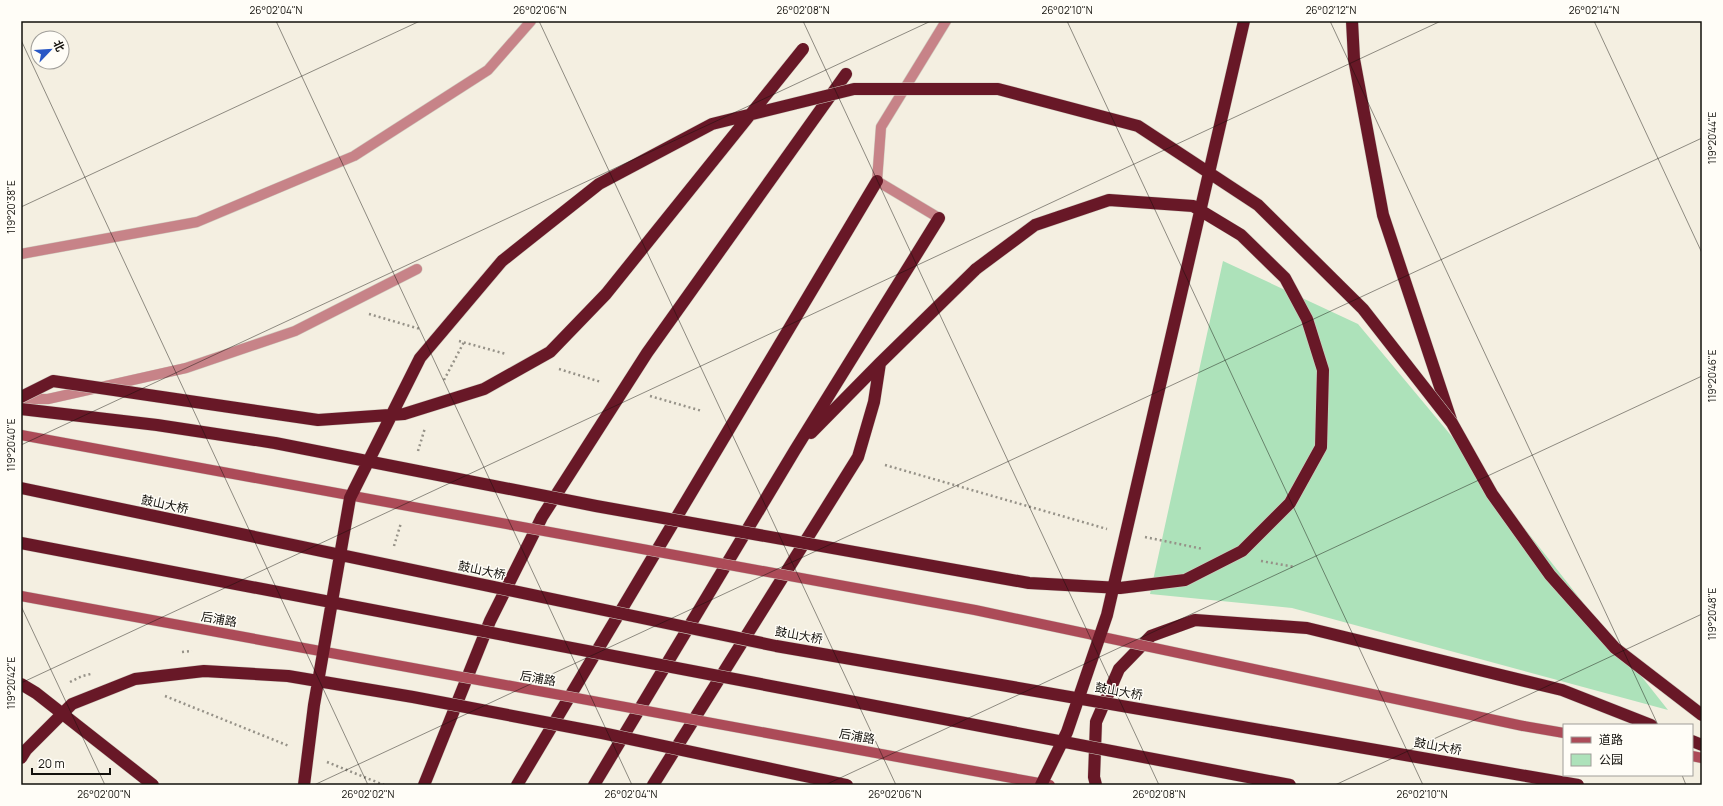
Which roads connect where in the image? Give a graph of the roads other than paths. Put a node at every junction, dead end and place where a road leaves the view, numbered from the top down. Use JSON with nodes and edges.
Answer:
{"nodes":[{"id":1,"x":531,"y":21,"type":"edge"},
{"id":2,"x":946,"y":21,"type":"edge"},
{"id":3,"x":1244,"y":21,"type":"edge"},
{"id":4,"x":1352,"y":21,"type":"edge"},
{"id":5,"x":803,"y":49,"type":"dead end"},
{"id":6,"x":846,"y":74,"type":"dead end"},
{"id":7,"x":877,"y":181,"type":"junction"},
{"id":8,"x":939,"y":218,"type":"joint"},
{"id":9,"x":21,"y":254,"type":"edge"},
{"id":10,"x":417,"y":269,"type":"dead end"},
{"id":11,"x":880,"y":363,"type":"junction"},
{"id":12,"x":21,"y":398,"type":"edge"},
{"id":13,"x":21,"y":409,"type":"edge"},
{"id":14,"x":1452,"y":423,"type":"junction"},
{"id":15,"x":21,"y":435,"type":"edge"},
{"id":16,"x":795,"y":450,"type":"junction"},
{"id":17,"x":21,"y":488,"type":"edge"},
{"id":18,"x":21,"y":543,"type":"edge"},
{"id":19,"x":21,"y":596,"type":"edge"},
{"id":20,"x":21,"y":684,"type":"edge"},
{"id":21,"x":1702,"y":715,"type":"edge"},
{"id":22,"x":1648,"y":724,"type":"edge"},
{"id":23,"x":1563,"y":733,"type":"edge"},
{"id":24,"x":21,"y":758,"type":"edge"},
{"id":25,"x":153,"y":785,"type":"edge"},
{"id":26,"x":304,"y":785,"type":"edge"},
{"id":27,"x":424,"y":785,"type":"edge"},
{"id":28,"x":517,"y":785,"type":"edge"},
{"id":29,"x":594,"y":785,"type":"edge"},
{"id":30,"x":653,"y":785,"type":"edge"},
{"id":31,"x":847,"y":785,"type":"edge"},
{"id":32,"x":1041,"y":785,"type":"edge"},
{"id":33,"x":1050,"y":785,"type":"edge"},
{"id":34,"x":1096,"y":785,"type":"edge"},
{"id":35,"x":1290,"y":785,"type":"edge"},
{"id":36,"x":1578,"y":785,"type":"edge"}],
"edges":[{"from":1,"to":9,"type":"lane"},
{"from":2,"to":7,"type":"lane"},
{"from":3,"to":32,"type":"highway","bridge":true},
{"from":4,"to":14,"type":"highway"},
{"from":5,"to":12,"type":"highway","bridge":true},
{"from":6,"to":27,"type":"highway"},
{"from":7,"to":8,"type":"lane"},
{"from":7,"to":28,"type":"highway"},
{"from":8,"to":16,"type":"highway"},
{"from":10,"to":12,"type":"lane"},
{"from":11,"to":13,"type":"highway","bridge":true},
{"from":11,"to":16,"type":"highway"},
{"from":11,"to":30,"type":"highway"},
{"from":14,"to":21,"type":"highway","bridge":true},
{"from":14,"to":26,"type":"highway","bridge":true},
{"from":15,"to":23,"type":"main road","bridge":true},
{"from":16,"to":29,"type":"highway"},
{"from":17,"to":36,"type":"highway","name":"鼓山大桥","bridge":true},
{"from":18,"to":35,"type":"highway","bridge":true},
{"from":19,"to":33,"type":"main road","name":"后浦路","bridge":true},
{"from":20,"to":25,"type":"highway","bridge":true},
{"from":22,"to":34,"type":"highway"},
{"from":24,"to":31,"type":"highway","bridge":true}]}
